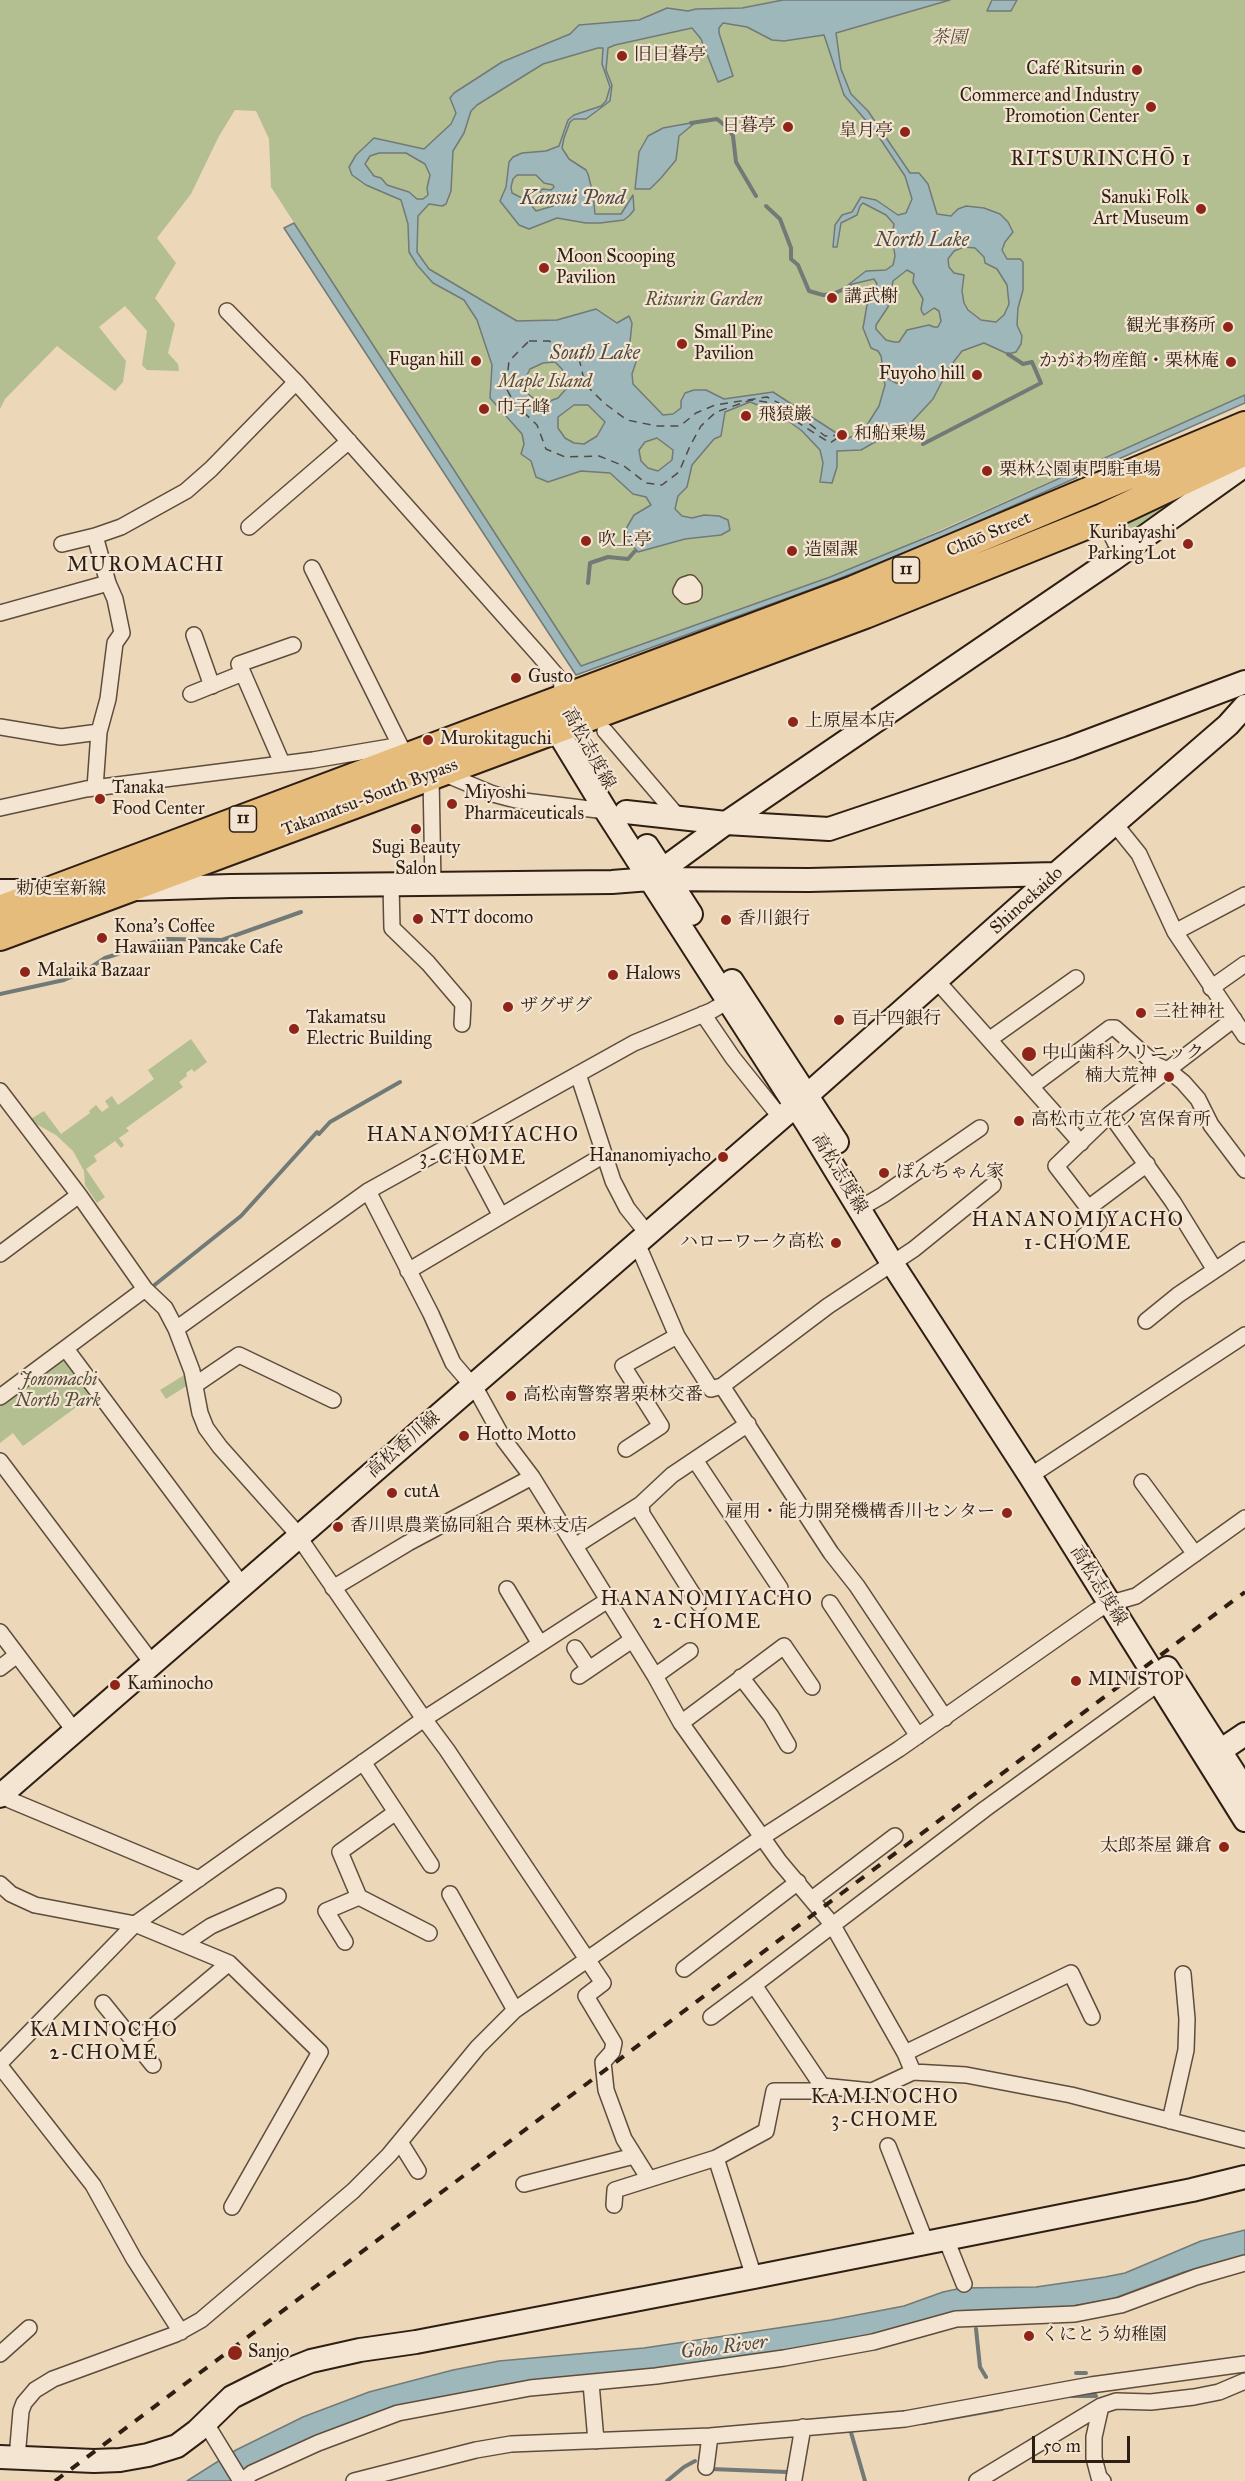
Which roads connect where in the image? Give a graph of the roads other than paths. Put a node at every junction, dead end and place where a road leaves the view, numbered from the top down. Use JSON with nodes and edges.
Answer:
{"nodes":[{"id":1,"x":227,"y":311,"type":"dead end"},
{"id":2,"x":296,"y":382,"type":"junction"},
{"id":3,"x":1245,"y":426,"type":"edge"},
{"id":4,"x":349,"y":441,"type":"junction"},
{"id":5,"x":1245,"y":452,"type":"edge"},
{"id":6,"x":1245,"y":465,"type":"edge"},
{"id":7,"x":1103,"y":518,"type":"junction"},
{"id":8,"x":249,"y":527,"type":"dead end"},
{"id":9,"x":95,"y":536,"type":"junction"},
{"id":10,"x":63,"y":544,"type":"dead end"},
{"id":11,"x":1121,"y":554,"type":"junction"},
{"id":12,"x":312,"y":568,"type":"dead end"},
{"id":13,"x":108,"y":583,"type":"junction"},
{"id":14,"x":0,"y":613,"type":"edge"},
{"id":15,"x":194,"y":635,"type":"dead end"},
{"id":16,"x":293,"y":645,"type":"dead end"},
{"id":17,"x":243,"y":673,"type":"junction"},
{"id":18,"x":1245,"y":682,"type":"edge"},
{"id":19,"x":212,"y":686,"type":"junction"},
{"id":20,"x":191,"y":694,"type":"dead end"},
{"id":21,"x":1241,"y":715,"type":"edge"},
{"id":22,"x":550,"y":720,"type":"junction"},
{"id":23,"x":0,"y":727,"type":"edge"},
{"id":24,"x":604,"y":731,"type":"dead end"},
{"id":25,"x":99,"y":732,"type":"junction"},
{"id":26,"x":406,"y":757,"type":"junction"},
{"id":27,"x":282,"y":763,"type":"junction"},
{"id":28,"x":435,"y":774,"type":"junction"},
{"id":29,"x":95,"y":788,"type":"junction"},
{"id":30,"x":0,"y":808,"type":"edge"},
{"id":31,"x":616,"y":812,"type":"junction"},
{"id":32,"x":680,"y":819,"type":"junction"},
{"id":33,"x":1114,"y":823,"type":"junction"},
{"id":34,"x":726,"y":824,"type":"junction"},
{"id":35,"x":1056,"y":874,"type":"junction"},
{"id":36,"x":661,"y":876,"type":"junction"},
{"id":37,"x":999,"y":876,"type":"junction"},
{"id":38,"x":391,"y":884,"type":"junction"},
{"id":39,"x":433,"y":884,"type":"junction"},
{"id":40,"x":123,"y":890,"type":"junction"},
{"id":41,"x":0,"y":891,"type":"edge"},
{"id":42,"x":54,"y":891,"type":"junction"},
{"id":43,"x":1245,"y":895,"type":"edge"},
{"id":44,"x":1023,"y":903,"type":"junction"},
{"id":45,"x":0,"y":910,"type":"edge"},
{"id":46,"x":1176,"y":932,"type":"junction"},
{"id":47,"x":0,"y":936,"type":"edge"},
{"id":48,"x":1245,"y":964,"type":"edge"},
{"id":49,"x":1076,"y":978,"type":"dead end"},
{"id":50,"x":937,"y":981,"type":"junction"},
{"id":51,"x":1211,"y":988,"type":"junction"},
{"id":52,"x":734,"y":998,"type":"junction"},
{"id":53,"x":703,"y":1014,"type":"junction"},
{"id":54,"x":1234,"y":1020,"type":"junction"},
{"id":55,"x":462,"y":1024,"type":"dead end"},
{"id":56,"x":1245,"y":1036,"type":"edge"},
{"id":57,"x":990,"y":1039,"type":"junction"},
{"id":58,"x":1168,"y":1070,"type":"junction"},
{"id":59,"x":578,"y":1074,"type":"junction"},
{"id":60,"x":1032,"y":1086,"type":"junction"},
{"id":61,"x":3,"y":1102,"type":"edge"},
{"id":62,"x":794,"y":1106,"type":"junction"},
{"id":63,"x":1110,"y":1114,"type":"junction"},
{"id":64,"x":980,"y":1128,"type":"dead end"},
{"id":65,"x":460,"y":1139,"type":"junction"},
{"id":66,"x":1081,"y":1143,"type":"junction"},
{"id":67,"x":604,"y":1155,"type":"junction"},
{"id":68,"x":1147,"y":1164,"type":"junction"},
{"id":69,"x":1245,"y":1170,"type":"edge"},
{"id":70,"x":993,"y":1185,"type":"dead end"},
{"id":71,"x":368,"y":1191,"type":"junction"},
{"id":72,"x":79,"y":1195,"type":"junction"},
{"id":73,"x":866,"y":1205,"type":"junction"},
{"id":74,"x":1087,"y":1209,"type":"junction"},
{"id":75,"x":501,"y":1216,"type":"junction"},
{"id":76,"x":642,"y":1238,"type":"junction"},
{"id":77,"x":1083,"y":1238,"type":"dead end"},
{"id":78,"x":1245,"y":1250,"type":"edge"},
{"id":79,"x":0,"y":1254,"type":"edge"},
{"id":80,"x":899,"y":1259,"type":"junction"},
{"id":81,"x":408,"y":1270,"type":"junction"},
{"id":82,"x":1215,"y":1270,"type":"junction"},
{"id":83,"x":145,"y":1289,"type":"junction"},
{"id":84,"x":1146,"y":1321,"type":"dead end"},
{"id":85,"x":176,"y":1329,"type":"junction"},
{"id":86,"x":1245,"y":1335,"type":"edge"},
{"id":87,"x":677,"y":1336,"type":"junction"},
{"id":88,"x":66,"y":1349,"type":"junction"},
{"id":89,"x":195,"y":1385,"type":"junction"},
{"id":90,"x":472,"y":1385,"type":"junction"},
{"id":91,"x":722,"y":1386,"type":"junction"},
{"id":92,"x":0,"y":1398,"type":"edge"},
{"id":93,"x":333,"y":1400,"type":"dead end"},
{"id":94,"x":748,"y":1424,"type":"junction"},
{"id":95,"x":626,"y":1449,"type":"dead end"},
{"id":96,"x":695,"y":1460,"type":"junction"},
{"id":97,"x":0,"y":1461,"type":"edge"},
{"id":98,"x":1035,"y":1473,"type":"junction"},
{"id":99,"x":532,"y":1477,"type":"junction"},
{"id":100,"x":1142,"y":1482,"type":"dead end"},
{"id":101,"x":641,"y":1504,"type":"junction"},
{"id":102,"x":1245,"y":1518,"type":"edge"},
{"id":103,"x":298,"y":1536,"type":"junction"},
{"id":104,"x":575,"y":1546,"type":"junction"},
{"id":105,"x":1195,"y":1554,"type":"junction"},
{"id":106,"x":242,"y":1585,"type":"junction"},
{"id":107,"x":333,"y":1588,"type":"junction"},
{"id":108,"x":780,"y":1588,"type":"dead end"},
{"id":109,"x":507,"y":1589,"type":"dead end"},
{"id":110,"x":608,"y":1600,"type":"junction"},
{"id":111,"x":1116,"y":1602,"type":"junction"},
{"id":112,"x":830,"y":1603,"type":"dead end"},
{"id":113,"x":699,"y":1604,"type":"dead end"},
{"id":114,"x":0,"y":1632,"type":"edge"},
{"id":115,"x":632,"y":1640,"type":"junction"},
{"id":116,"x":540,"y":1644,"type":"junction"},
{"id":117,"x":575,"y":1648,"type":"dead end"},
{"id":118,"x":690,"y":1651,"type":"dead end"},
{"id":119,"x":17,"y":1655,"type":"junction"},
{"id":120,"x":152,"y":1663,"type":"junction"},
{"id":121,"x":0,"y":1668,"type":"edge"},
{"id":122,"x":655,"y":1676,"type":"junction"},
{"id":123,"x":741,"y":1677,"type":"junction"},
{"id":124,"x":1159,"y":1683,"type":"junction"},
{"id":125,"x":812,"y":1687,"type":"dead end"},
{"id":126,"x":945,"y":1718,"type":"junction"},
{"id":127,"x":424,"y":1719,"type":"junction"},
{"id":128,"x":681,"y":1723,"type":"junction"},
{"id":129,"x":77,"y":1729,"type":"junction"},
{"id":130,"x":1245,"y":1734,"type":"edge"},
{"id":131,"x":918,"y":1736,"type":"junction"},
{"id":132,"x":789,"y":1745,"type":"dead end"},
{"id":133,"x":1214,"y":1755,"type":"junction"},
{"id":134,"x":363,"y":1762,"type":"junction"},
{"id":135,"x":1245,"y":1790,"type":"edge"},
{"id":136,"x":1,"y":1795,"type":"edge"},
{"id":137,"x":396,"y":1812,"type":"junction"},
{"id":138,"x":1245,"y":1820,"type":"edge"},
{"id":139,"x":895,"y":1836,"type":"dead end"},
{"id":140,"x":761,"y":1838,"type":"junction"},
{"id":141,"x":431,"y":1865,"type":"dead end"},
{"id":142,"x":199,"y":1879,"type":"junction"},
{"id":143,"x":798,"y":1882,"type":"junction"},
{"id":144,"x":0,"y":1884,"type":"edge"},
{"id":145,"x":450,"y":1894,"type":"dead end"},
{"id":146,"x":278,"y":1896,"type":"dead end"},
{"id":147,"x":359,"y":1897,"type":"junction"},
{"id":148,"x":812,"y":1899,"type":"junction"},
{"id":149,"x":135,"y":1924,"type":"junction"},
{"id":150,"x":832,"y":1924,"type":"junction"},
{"id":151,"x":429,"y":1933,"type":"dead end"},
{"id":152,"x":345,"y":1942,"type":"dead end"},
{"id":153,"x":184,"y":1944,"type":"junction"},
{"id":154,"x":587,"y":1959,"type":"junction"},
{"id":155,"x":229,"y":1963,"type":"junction"},
{"id":156,"x":684,"y":1969,"type":"dead end"},
{"id":157,"x":1183,"y":1974,"type":"dead end"},
{"id":158,"x":753,"y":1985,"type":"junction"},
{"id":159,"x":103,"y":2003,"type":"dead end"},
{"id":160,"x":515,"y":2010,"type":"junction"},
{"id":161,"x":711,"y":2017,"type":"dead end"},
{"id":162,"x":1092,"y":2017,"type":"dead end"},
{"id":163,"x":135,"y":2043,"type":"junction"},
{"id":164,"x":905,"y":2053,"type":"junction"},
{"id":165,"x":0,"y":2065,"type":"edge"},
{"id":166,"x":153,"y":2065,"type":"dead end"},
{"id":167,"x":913,"y":2072,"type":"junction"},
{"id":168,"x":822,"y":2086,"type":"junction"},
{"id":169,"x":1170,"y":2121,"type":"junction"},
{"id":170,"x":1245,"y":2140,"type":"edge"},
{"id":171,"x":400,"y":2142,"type":"junction"},
{"id":172,"x":888,"y":2146,"type":"dead end"},
{"id":173,"x":634,"y":2156,"type":"junction"},
{"id":174,"x":716,"y":2158,"type":"junction"},
{"id":175,"x":418,"y":2171,"type":"dead end"},
{"id":176,"x":1245,"y":2177,"type":"edge"},
{"id":177,"x":649,"y":2179,"type":"junction"},
{"id":178,"x":524,"y":2184,"type":"dead end"},
{"id":179,"x":614,"y":2205,"type":"dead end"},
{"id":180,"x":232,"y":2207,"type":"dead end"},
{"id":181,"x":936,"y":2241,"type":"junction"},
{"id":182,"x":1245,"y":2263,"type":"edge"},
{"id":183,"x":754,"y":2277,"type":"junction"},
{"id":184,"x":964,"y":2284,"type":"dead end"},
{"id":185,"x":29,"y":2328,"type":"dead end"},
{"id":186,"x":181,"y":2332,"type":"junction"},
{"id":187,"x":0,"y":2354,"type":"edge"},
{"id":188,"x":1245,"y":2364,"type":"edge"},
{"id":189,"x":1130,"y":2380,"type":"junction"},
{"id":190,"x":1245,"y":2381,"type":"edge"},
{"id":191,"x":591,"y":2383,"type":"junction"},
{"id":192,"x":1126,"y":2400,"type":"junction"},
{"id":193,"x":1101,"y":2406,"type":"junction"},
{"id":194,"x":205,"y":2422,"type":"junction"},
{"id":195,"x":803,"y":2427,"type":"junction"},
{"id":196,"x":710,"y":2436,"type":"junction"},
{"id":197,"x":596,"y":2441,"type":"junction"},
{"id":198,"x":8,"y":2458,"type":"edge"},
{"id":199,"x":706,"y":2467,"type":"dead end"},
{"id":200,"x":794,"y":2479,"type":"dead end"},
{"id":201,"x":241,"y":2481,"type":"edge"},
{"id":202,"x":354,"y":2481,"type":"edge"},
{"id":203,"x":977,"y":2481,"type":"edge"},
{"id":204,"x":1103,"y":2481,"type":"edge"}],
"edges":[{"from":1,"to":2,"type":"street"},
{"from":2,"to":4,"type":"street"},
{"from":2,"to":9,"type":"street"},
{"from":3,"to":22,"type":"highway","name":"Chūō Street","number":"11"},
{"from":4,"to":8,"type":"street"},
{"from":4,"to":22,"type":"street"},
{"from":5,"to":7,"type":"highway","name":"Chūō Street","number":"11"},
{"from":6,"to":11,"type":"street"},
{"from":7,"to":11,"type":"street"},
{"from":7,"to":22,"type":"highway","name":"Chūō Street","number":"11"},
{"from":9,"to":10,"type":"street"},
{"from":9,"to":13,"type":"street"},
{"from":11,"to":34,"type":"street"},
{"from":12,"to":26,"type":"street"},
{"from":13,"to":14,"type":"street"},
{"from":13,"to":25,"type":"street"},
{"from":15,"to":19,"type":"street"},
{"from":16,"to":17,"type":"street"},
{"from":17,"to":19,"type":"street"},
{"from":17,"to":27,"type":"street"},
{"from":18,"to":34,"type":"street"},
{"from":19,"to":20,"type":"street"},
{"from":21,"to":33,"type":"street","name":"Shinoekaido"},
{"from":22,"to":26,"type":"highway","name":"Takamatsu-South Bypass","number":"11"},
{"from":22,"to":28,"type":"highway","name":"Takamatsu-South Bypass","number":"11"},
{"from":22,"to":31,"type":"street","name":"高松志度線"},
{"from":23,"to":25,"type":"street"},
{"from":24,"to":32,"type":"street"},
{"from":25,"to":29,"type":"street"},
{"from":26,"to":27,"type":"street"},
{"from":26,"to":42,"type":"highway","name":"Takamatsu-South Bypass","number":"11"},
{"from":27,"to":29,"type":"street"},
{"from":28,"to":31,"type":"street"},
{"from":28,"to":39,"type":"street"},
{"from":28,"to":40,"type":"highway","name":"Takamatsu-South Bypass","number":"11"},
{"from":29,"to":30,"type":"street"},
{"from":31,"to":32,"type":"street"},
{"from":31,"to":36,"type":"street","name":"高松志度線"},
{"from":32,"to":34,"type":"street"},
{"from":33,"to":35,"type":"street","name":"Shinoekaido"},
{"from":33,"to":46,"type":"street"},
{"from":34,"to":36,"type":"street"},
{"from":35,"to":37,"type":"street","name":"勅使室新線"},
{"from":35,"to":44,"type":"street","name":"Shinoekaido"},
{"from":36,"to":37,"type":"street","name":"勅使室新線"},
{"from":36,"to":39,"type":"street","name":"勅使室新線"},
{"from":36,"to":52,"type":"street","name":"高松志度線"},
{"from":37,"to":44,"type":"street"},
{"from":38,"to":39,"type":"street","name":"勅使室新線"},
{"from":38,"to":40,"type":"street","name":"勅使室新線"},
{"from":38,"to":55,"type":"street"},
{"from":40,"to":42,"type":"street","name":"勅使室新線"},
{"from":40,"to":47,"type":"highway","name":"Takamatsu-South Bypass","number":"11"},
{"from":41,"to":42,"type":"street","name":"勅使室新線"},
{"from":42,"to":45,"type":"highway","name":"Takamatsu-South Bypass","number":"11"},
{"from":43,"to":46,"type":"street"},
{"from":44,"to":50,"type":"street","name":"Shinoekaido"},
{"from":46,"to":51,"type":"street"},
{"from":48,"to":51,"type":"street"},
{"from":49,"to":57,"type":"street"},
{"from":50,"to":57,"type":"street"},
{"from":50,"to":62,"type":"street","name":"Shinoekaido"},
{"from":51,"to":54,"type":"street"},
{"from":52,"to":53,"type":"street"},
{"from":52,"to":62,"type":"street","name":"高松志度線"},
{"from":53,"to":59,"type":"street"},
{"from":53,"to":62,"type":"street"},
{"from":54,"to":56,"type":"street"},
{"from":54,"to":58,"type":"street"},
{"from":57,"to":60,"type":"street"},
{"from":58,"to":60,"type":"street"},
{"from":58,"to":63,"type":"street"},
{"from":58,"to":69,"type":"street"},
{"from":59,"to":65,"type":"street"},
{"from":59,"to":67,"type":"street"},
{"from":60,"to":66,"type":"street"},
{"from":61,"to":72,"type":"street"},
{"from":62,"to":73,"type":"street","name":"高松志度線"},
{"from":62,"to":76,"type":"street","name":"高松香川線"},
{"from":63,"to":66,"type":"street"},
{"from":63,"to":68,"type":"street"},
{"from":64,"to":73,"type":"street"},
{"from":65,"to":71,"type":"street"},
{"from":65,"to":75,"type":"street"},
{"from":66,"to":74,"type":"street"},
{"from":67,"to":75,"type":"street"},
{"from":67,"to":76,"type":"street"},
{"from":68,"to":74,"type":"street"},
{"from":68,"to":82,"type":"street"},
{"from":70,"to":80,"type":"street"},
{"from":71,"to":81,"type":"street"},
{"from":71,"to":85,"type":"street"},
{"from":72,"to":79,"type":"street"},
{"from":72,"to":83,"type":"street"},
{"from":73,"to":80,"type":"street","name":"高松志度線"},
{"from":74,"to":77,"type":"street"},
{"from":75,"to":81,"type":"street"},
{"from":76,"to":87,"type":"street"},
{"from":76,"to":90,"type":"street","name":"高松香川線"},
{"from":78,"to":82,"type":"street"},
{"from":80,"to":91,"type":"street"},
{"from":80,"to":98,"type":"street","name":"高松志度線"},
{"from":81,"to":90,"type":"street"},
{"from":82,"to":84,"type":"street"},
{"from":83,"to":85,"type":"street"},
{"from":83,"to":88,"type":"street"},
{"from":85,"to":89,"type":"street"},
{"from":86,"to":98,"type":"street"},
{"from":87,"to":91,"type":"street"},
{"from":87,"to":95,"type":"street"},
{"from":88,"to":92,"type":"street"},
{"from":88,"to":106,"type":"street"},
{"from":89,"to":93,"type":"street"},
{"from":89,"to":103,"type":"street"},
{"from":90,"to":99,"type":"street"},
{"from":90,"to":103,"type":"street","name":"高松香川線"},
{"from":91,"to":94,"type":"street"},
{"from":94,"to":96,"type":"street"},
{"from":94,"to":126,"type":"street"},
{"from":96,"to":101,"type":"street"},
{"from":96,"to":108,"type":"street"},
{"from":97,"to":120,"type":"street"},
{"from":98,"to":111,"type":"street","name":"高松志度線"},
{"from":99,"to":104,"type":"street"},
{"from":99,"to":107,"type":"street"},
{"from":100,"to":105,"type":"street"},
{"from":101,"to":104,"type":"street"},
{"from":101,"to":113,"type":"street"},
{"from":102,"to":105,"type":"street"},
{"from":103,"to":106,"type":"street","name":"高松香川線"},
{"from":103,"to":107,"type":"street"},
{"from":104,"to":110,"type":"street"},
{"from":105,"to":111,"type":"street"},
{"from":106,"to":120,"type":"street","name":"高松香川線"},
{"from":107,"to":127,"type":"street"},
{"from":109,"to":116,"type":"street"},
{"from":110,"to":115,"type":"street"},
{"from":110,"to":116,"type":"street"},
{"from":111,"to":124,"type":"street","name":"高松志度線"},
{"from":111,"to":126,"type":"street"},
{"from":111,"to":133,"type":"street","name":"高松志度線"},
{"from":112,"to":131,"type":"street"},
{"from":114,"to":119,"type":"street"},
{"from":115,"to":117,"type":"street"},
{"from":115,"to":122,"type":"street"},
{"from":116,"to":127,"type":"street"},
{"from":118,"to":122,"type":"street"},
{"from":119,"to":121,"type":"street"},
{"from":119,"to":129,"type":"street"},
{"from":120,"to":129,"type":"street","name":"高松香川線"},
{"from":122,"to":128,"type":"street"},
{"from":123,"to":125,"type":"street"},
{"from":123,"to":128,"type":"street"},
{"from":123,"to":132,"type":"street"},
{"from":124,"to":133,"type":"street","name":"高松志度線"},
{"from":124,"to":150,"type":"street"},
{"from":126,"to":131,"type":"street"},
{"from":127,"to":134,"type":"street"},
{"from":127,"to":154,"type":"street"},
{"from":128,"to":140,"type":"street"},
{"from":129,"to":136,"type":"street","name":"高松香川線"},
{"from":130,"to":133,"type":"street"},
{"from":131,"to":140,"type":"street"},
{"from":133,"to":135,"type":"street","name":"高松志度線"},
{"from":133,"to":138,"type":"street","name":"高松志度線"},
{"from":134,"to":137,"type":"street"},
{"from":134,"to":142,"type":"street"},
{"from":136,"to":142,"type":"street"},
{"from":137,"to":141,"type":"street"},
{"from":137,"to":147,"type":"street"},
{"from":139,"to":148,"type":"street"},
{"from":140,"to":143,"type":"street"},
{"from":140,"to":154,"type":"street"},
{"from":142,"to":149,"type":"street"},
{"from":143,"to":148,"type":"street"},
{"from":143,"to":156,"type":"street"},
{"from":144,"to":149,"type":"street"},
{"from":145,"to":160,"type":"street"},
{"from":146,"to":153,"type":"street"},
{"from":147,"to":151,"type":"street"},
{"from":147,"to":152,"type":"street"},
{"from":148,"to":150,"type":"street"},
{"from":149,"to":153,"type":"street"},
{"from":149,"to":165,"type":"street"},
{"from":150,"to":158,"type":"street"},
{"from":150,"to":164,"type":"street"},
{"from":153,"to":155,"type":"street"},
{"from":154,"to":160,"type":"street"},
{"from":154,"to":173,"type":"street"},
{"from":155,"to":163,"type":"street"},
{"from":155,"to":180,"type":"street"},
{"from":157,"to":169,"type":"street"},
{"from":158,"to":161,"type":"street"},
{"from":158,"to":168,"type":"street"},
{"from":159,"to":163,"type":"street"},
{"from":160,"to":171,"type":"street"},
{"from":162,"to":164,"type":"street"},
{"from":163,"to":166,"type":"street"},
{"from":164,"to":167,"type":"street"},
{"from":165,"to":186,"type":"street"},
{"from":167,"to":168,"type":"street"},
{"from":167,"to":169,"type":"street"},
{"from":168,"to":174,"type":"street"},
{"from":169,"to":170,"type":"street"},
{"from":171,"to":175,"type":"street"},
{"from":171,"to":186,"type":"street"},
{"from":172,"to":181,"type":"street"},
{"from":173,"to":177,"type":"street"},
{"from":173,"to":178,"type":"street"},
{"from":174,"to":177,"type":"street"},
{"from":174,"to":183,"type":"street"},
{"from":176,"to":181,"type":"street"},
{"from":177,"to":179,"type":"street"},
{"from":181,"to":183,"type":"street"},
{"from":181,"to":184,"type":"street"},
{"from":182,"to":191,"type":"street"},
{"from":183,"to":194,"type":"street"},
{"from":185,"to":187,"type":"street"},
{"from":186,"to":198,"type":"street"},
{"from":188,"to":189,"type":"street"},
{"from":189,"to":192,"type":"street"},
{"from":189,"to":195,"type":"street"},
{"from":190,"to":192,"type":"street"},
{"from":191,"to":197,"type":"street"},
{"from":191,"to":201,"type":"street"},
{"from":192,"to":193,"type":"street"},
{"from":193,"to":203,"type":"street"},
{"from":193,"to":204,"type":"street"},
{"from":194,"to":198,"type":"street"},
{"from":194,"to":201,"type":"street"},
{"from":195,"to":196,"type":"street"},
{"from":195,"to":200,"type":"street"},
{"from":196,"to":197,"type":"street"},
{"from":196,"to":199,"type":"street"},
{"from":197,"to":202,"type":"street"}]}
